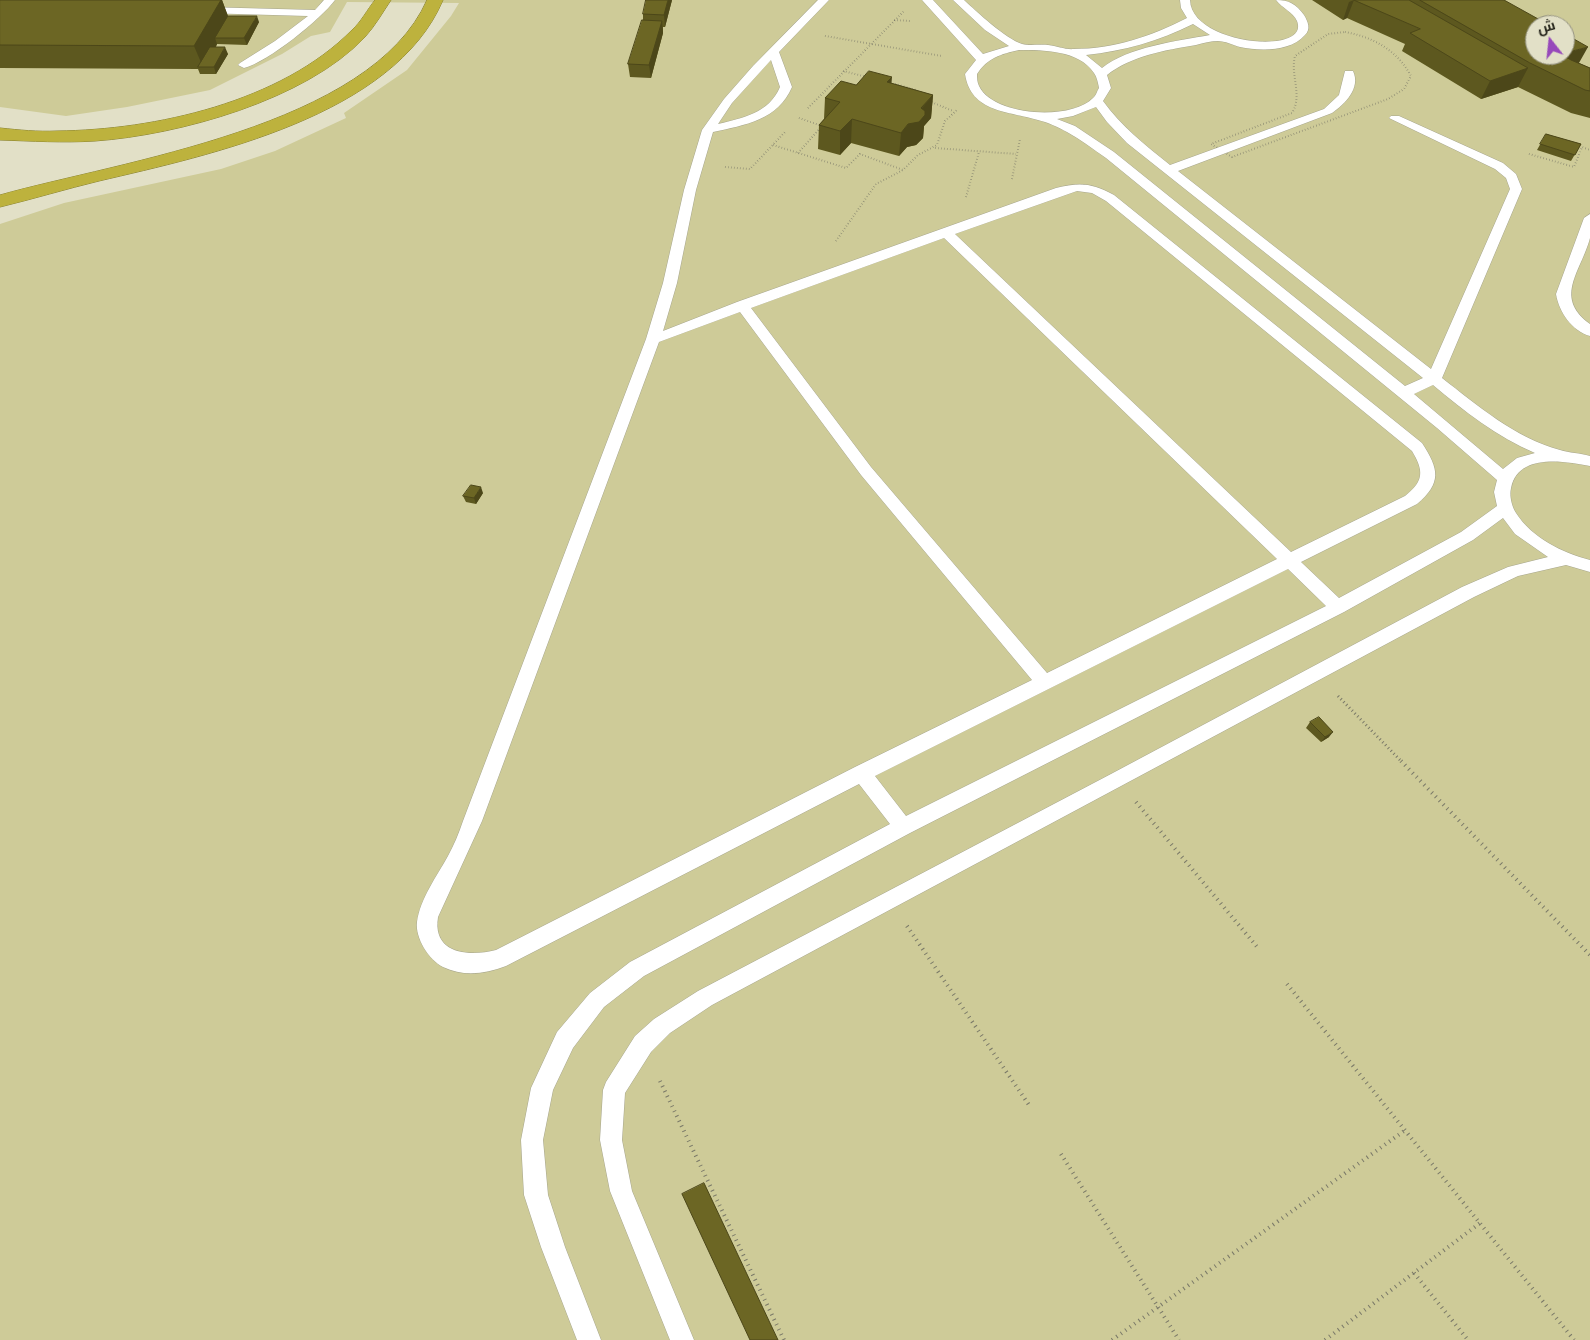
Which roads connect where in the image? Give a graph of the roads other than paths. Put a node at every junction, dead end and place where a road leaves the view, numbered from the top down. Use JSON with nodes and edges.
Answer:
{"nodes":[{"id":1,"x":330,"y":0,"type":"edge"},
{"id":2,"x":383,"y":0,"type":"edge"},
{"id":3,"x":435,"y":0,"type":"edge"},
{"id":4,"x":824,"y":0,"type":"edge"},
{"id":5,"x":927,"y":0,"type":"edge"},
{"id":6,"x":958,"y":0,"type":"edge"},
{"id":7,"x":1185,"y":0,"type":"edge"},
{"id":8,"x":1281,"y":0,"type":"edge"},
{"id":9,"x":196,"y":10,"type":"edge"},
{"id":10,"x":319,"y":13,"type":"junction"},
{"id":11,"x":1194,"y":19,"type":"junction"},
{"id":12,"x":1220,"y":36,"type":"junction"},
{"id":13,"x":1020,"y":47,"type":"junction"},
{"id":14,"x":773,"y":52,"type":"junction"},
{"id":15,"x":1070,"y":53,"type":"junction"},
{"id":16,"x":980,"y":60,"type":"junction"},
{"id":17,"x":244,"y":65,"type":"dead end"},
{"id":18,"x":1349,"y":73,"type":"dead end"},
{"id":19,"x":1101,"y":74,"type":"junction"},
{"id":20,"x":1097,"y":100,"type":"junction"},
{"id":21,"x":1039,"y":116,"type":"junction"},
{"id":22,"x":1395,"y":118,"type":"dead end"},
{"id":23,"x":708,"y":130,"type":"junction"},
{"id":24,"x":0,"y":134,"type":"edge"},
{"id":25,"x":1168,"y":170,"type":"junction"},
{"id":26,"x":0,"y":201,"type":"edge"},
{"id":27,"x":1590,"y":218,"type":"edge"},
{"id":28,"x":946,"y":232,"type":"junction"},
{"id":29,"x":742,"y":305,"type":"junction"},
{"id":30,"x":1590,"y":331,"type":"edge"},
{"id":31,"x":653,"y":339,"type":"junction"},
{"id":32,"x":1434,"y":379,"type":"junction"},
{"id":33,"x":1403,"y":392,"type":"junction"},
{"id":34,"x":1556,"y":455,"type":"junction"},
{"id":35,"x":1590,"y":461,"type":"edge"},
{"id":36,"x":1505,"y":479,"type":"junction"},
{"id":37,"x":1506,"y":508,"type":"junction"},
{"id":38,"x":1566,"y":559,"type":"junction"},
{"id":39,"x":1289,"y":560,"type":"junction"},
{"id":40,"x":1590,"y":566,"type":"edge"},
{"id":41,"x":1338,"y":607,"type":"junction"},
{"id":42,"x":1045,"y":683,"type":"junction"},
{"id":43,"x":862,"y":773,"type":"junction"},
{"id":44,"x":903,"y":827,"type":"junction"},
{"id":45,"x":589,"y":1340,"type":"edge"},
{"id":46,"x":682,"y":1340,"type":"edge"}],
"edges":[{"from":1,"to":10,"type":"lane"},
{"from":2,"to":24,"type":"highway"},
{"from":3,"to":26,"type":"highway"},
{"from":4,"to":14,"type":"lane"},
{"from":5,"to":16,"type":"lane"},
{"from":6,"to":13,"type":"lane"},
{"from":7,"to":11,"type":"lane"},
{"from":8,"to":12,"type":"lane"},
{"from":9,"to":10,"type":"lane"},
{"from":10,"to":17,"type":"lane"},
{"from":11,"to":12,"type":"lane"},
{"from":11,"to":15,"type":"lane"},
{"from":12,"to":19,"type":"lane"},
{"from":13,"to":15,"type":"lane"},
{"from":13,"to":16,"type":"lane"},
{"from":14,"to":23,"type":"lane"},
{"from":14,"to":23,"type":"lane"},
{"from":15,"to":19,"type":"lane"},
{"from":16,"to":21,"type":"lane"},
{"from":18,"to":25,"type":"lane"},
{"from":19,"to":20,"type":"lane"},
{"from":20,"to":21,"type":"lane"},
{"from":20,"to":25,"type":"lane"},
{"from":21,"to":33,"type":"lane"},
{"from":22,"to":32,"type":"lane"},
{"from":23,"to":31,"type":"lane"},
{"from":25,"to":32,"type":"lane"},
{"from":27,"to":30,"type":"lane"},
{"from":28,"to":29,"type":"lane"},
{"from":28,"to":39,"type":"lane"},
{"from":28,"to":39,"type":"lane"},
{"from":29,"to":31,"type":"lane"},
{"from":29,"to":42,"type":"lane"},
{"from":31,"to":43,"type":"lane"},
{"from":32,"to":33,"type":"lane"},
{"from":32,"to":34,"type":"lane"},
{"from":33,"to":36,"type":"lane"},
{"from":34,"to":35,"type":"lane"},
{"from":34,"to":36,"type":"lane"},
{"from":36,"to":37,"type":"lane"},
{"from":37,"to":38,"type":"lane"},
{"from":37,"to":41,"type":"lane"},
{"from":38,"to":40,"type":"lane"},
{"from":38,"to":46,"type":"lane"},
{"from":39,"to":41,"type":"lane"},
{"from":39,"to":42,"type":"lane"},
{"from":41,"to":44,"type":"lane"},
{"from":42,"to":43,"type":"lane"},
{"from":43,"to":44,"type":"lane"},
{"from":44,"to":45,"type":"lane"}]}
